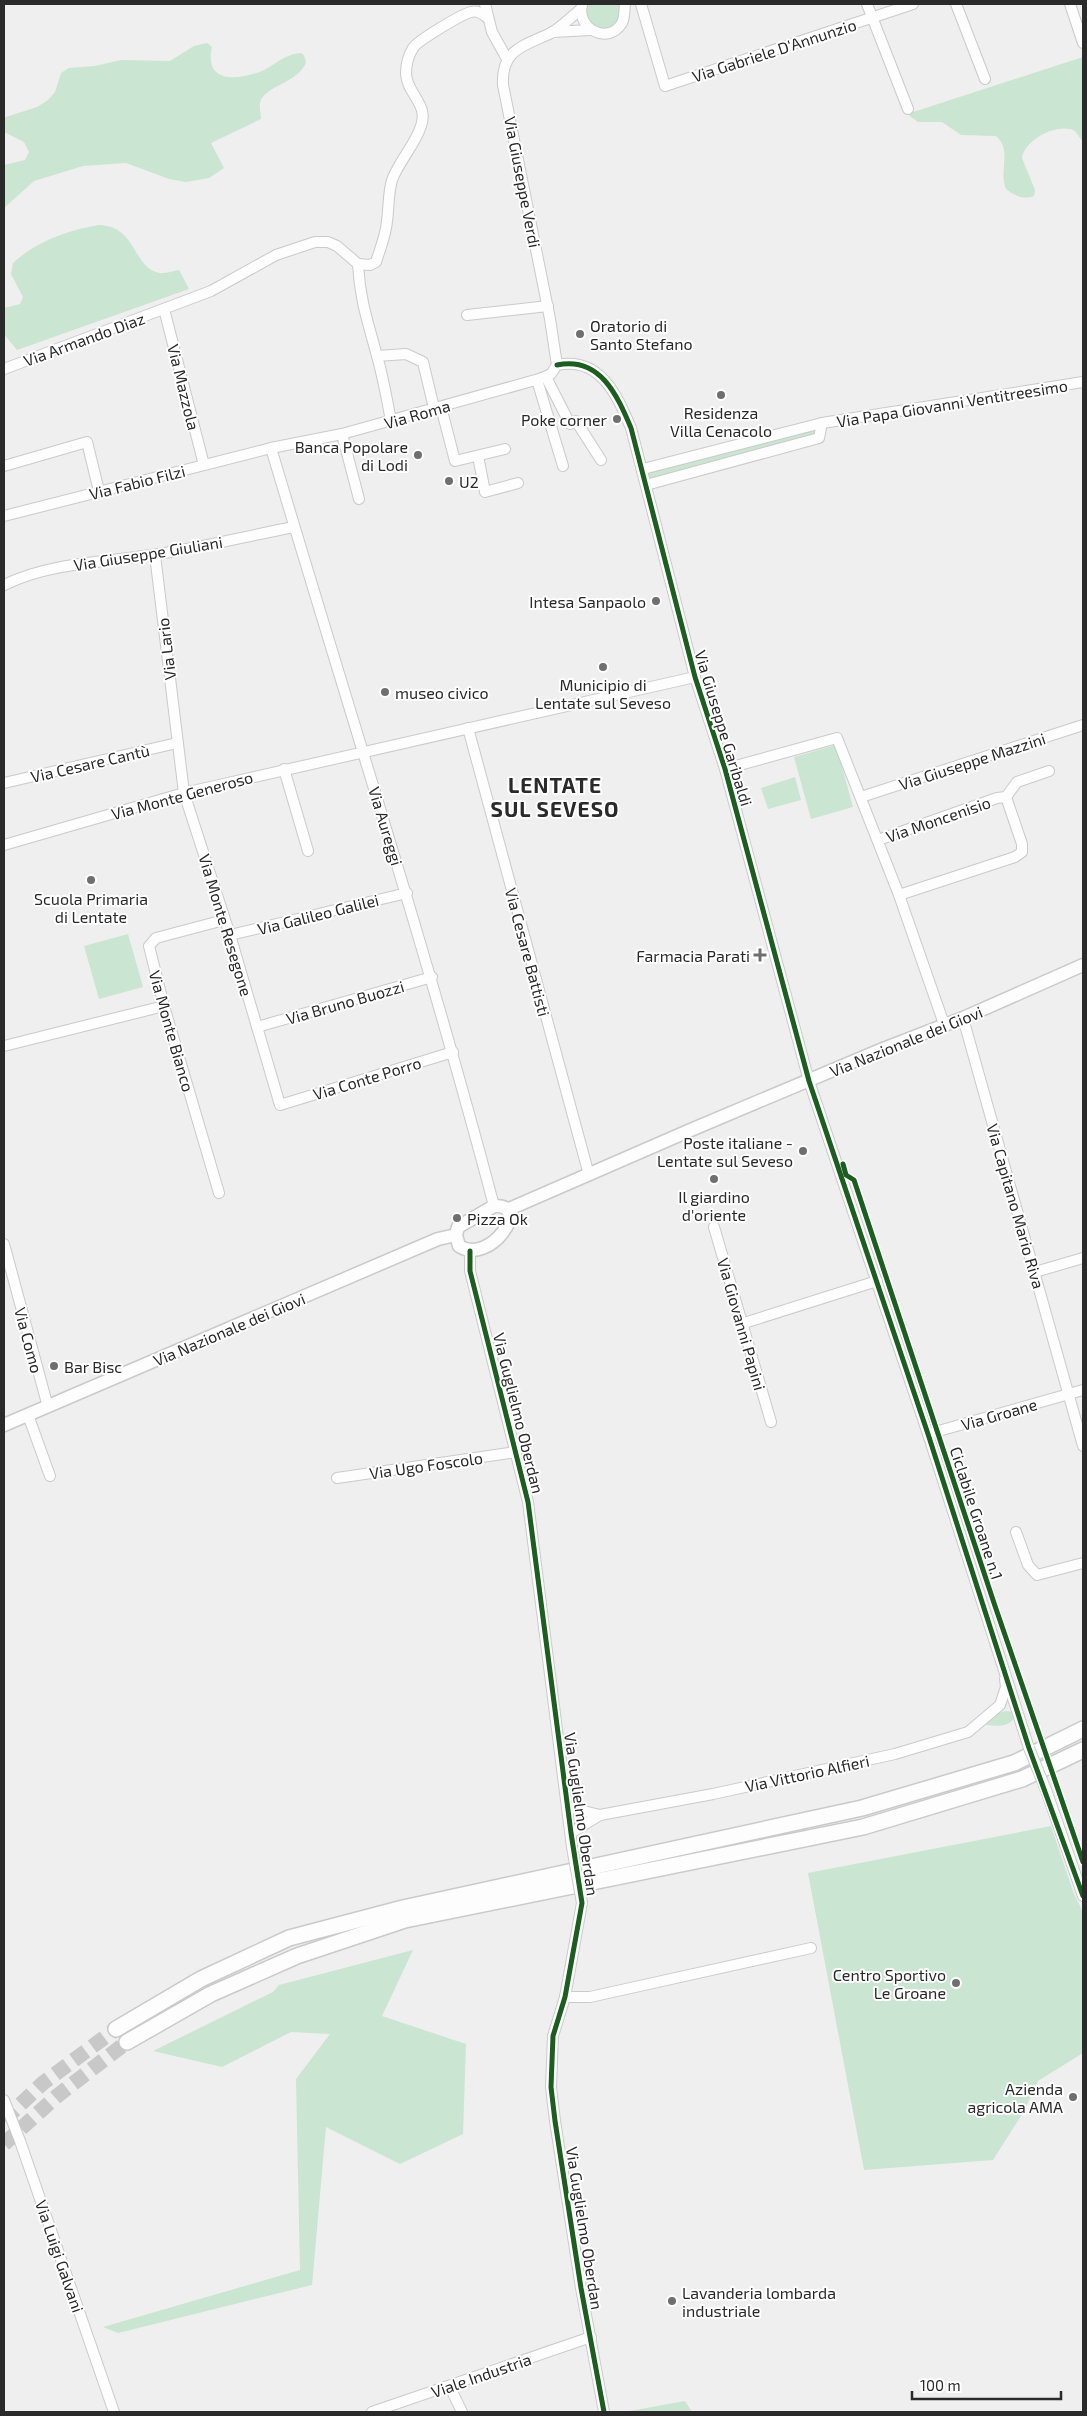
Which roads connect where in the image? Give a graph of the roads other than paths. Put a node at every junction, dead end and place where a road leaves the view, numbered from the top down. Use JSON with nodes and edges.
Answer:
{"nodes":[{"id":1,"x":485,"y":4,"type":"edge"},
{"id":2,"x":641,"y":4,"type":"edge"},
{"id":3,"x":867,"y":4,"type":"edge"},
{"id":4,"x":912,"y":4,"type":"edge"},
{"id":5,"x":956,"y":4,"type":"edge"},
{"id":6,"x":1070,"y":4,"type":"edge"},
{"id":7,"x":624,"y":5,"type":"edge"},
{"id":8,"x":582,"y":6,"type":"edge"},
{"id":9,"x":872,"y":17,"type":"junction"},
{"id":10,"x":488,"y":18,"type":"junction"},
{"id":11,"x":591,"y":30,"type":"junction"},
{"id":12,"x":552,"y":32,"type":"junction"},
{"id":13,"x":1083,"y":43,"type":"edge"},
{"id":14,"x":507,"y":58,"type":"junction"},
{"id":15,"x":985,"y":79,"type":"dead end"},
{"id":16,"x":908,"y":109,"type":"dead end"},
{"id":17,"x":358,"y":264,"type":"junction"},
{"id":18,"x":548,"y":306,"type":"junction"},
{"id":19,"x":164,"y":309,"type":"junction"},
{"id":20,"x":467,"y":315,"type":"dead end"},
{"id":21,"x":377,"y":356,"type":"junction"},
{"id":22,"x":557,"y":365,"type":"junction"},
{"id":23,"x":4,"y":369,"type":"edge"},
{"id":24,"x":541,"y":378,"type":"junction"},
{"id":25,"x":1083,"y":382,"type":"edge"},
{"id":26,"x":434,"y":409,"type":"junction"},
{"id":27,"x":392,"y":421,"type":"junction"},
{"id":28,"x":822,"y":423,"type":"junction"},
{"id":29,"x":342,"y":434,"type":"junction"},
{"id":30,"x":270,"y":448,"type":"junction"},
{"id":31,"x":505,"y":449,"type":"dead end"},
{"id":32,"x":478,"y":456,"type":"junction"},
{"id":33,"x":601,"y":460,"type":"dead end"},
{"id":34,"x":204,"y":465,"type":"junction"},
{"id":35,"x":4,"y":466,"type":"edge"},
{"id":36,"x":562,"y":466,"type":"dead end"},
{"id":37,"x":643,"y":469,"type":"junction"},
{"id":38,"x":518,"y":483,"type":"dead end"},
{"id":39,"x":646,"y":485,"type":"junction"},
{"id":40,"x":99,"y":492,"type":"junction"},
{"id":41,"x":359,"y":499,"type":"dead end"},
{"id":42,"x":4,"y":516,"type":"edge"},
{"id":43,"x":294,"y":527,"type":"junction"},
{"id":44,"x":155,"y":554,"type":"junction"},
{"id":45,"x":4,"y":585,"type":"edge"},
{"id":46,"x":695,"y":677,"type":"junction"},
{"id":47,"x":1083,"y":725,"type":"edge"},
{"id":48,"x":468,"y":728,"type":"junction"},
{"id":49,"x":177,"y":743,"type":"junction"},
{"id":50,"x":362,"y":751,"type":"junction"},
{"id":51,"x":725,"y":768,"type":"junction"},
{"id":52,"x":284,"y":769,"type":"junction"},
{"id":53,"x":1049,"y":771,"type":"dead end"},
{"id":54,"x":4,"y":783,"type":"edge"},
{"id":55,"x":184,"y":793,"type":"junction"},
{"id":56,"x":861,"y":797,"type":"junction"},
{"id":57,"x":1006,"y":797,"type":"junction"},
{"id":58,"x":878,"y":840,"type":"junction"},
{"id":59,"x":4,"y":845,"type":"edge"},
{"id":60,"x":308,"y":852,"type":"dead end"},
{"id":61,"x":407,"y":893,"type":"junction"},
{"id":62,"x":899,"y":895,"type":"junction"},
{"id":63,"x":224,"y":920,"type":"junction"},
{"id":64,"x":230,"y":935,"type":"junction"},
{"id":65,"x":1083,"y":965,"type":"edge"},
{"id":66,"x":432,"y":977,"type":"junction"},
{"id":67,"x":164,"y":1006,"type":"junction"},
{"id":68,"x":963,"y":1018,"type":"junction"},
{"id":69,"x":944,"y":1024,"type":"junction"},
{"id":70,"x":257,"y":1027,"type":"junction"},
{"id":71,"x":4,"y":1046,"type":"edge"},
{"id":72,"x":453,"y":1052,"type":"junction"},
{"id":73,"x":809,"y":1082,"type":"junction"},
{"id":74,"x":280,"y":1106,"type":"joint"},
{"id":75,"x":589,"y":1175,"type":"junction"},
{"id":76,"x":220,"y":1192,"type":"dead end"},
{"id":77,"x":494,"y":1206,"type":"junction"},
{"id":78,"x":508,"y":1209,"type":"junction"},
{"id":79,"x":714,"y":1227,"type":"dead end"},
{"id":80,"x":456,"y":1235,"type":"junction"},
{"id":81,"x":4,"y":1244,"type":"edge"},
{"id":82,"x":470,"y":1250,"type":"junction"},
{"id":83,"x":1083,"y":1258,"type":"edge"},
{"id":84,"x":1035,"y":1272,"type":"junction"},
{"id":85,"x":877,"y":1281,"type":"junction"},
{"id":86,"x":741,"y":1324,"type":"junction"},
{"id":87,"x":1083,"y":1390,"type":"edge"},
{"id":88,"x":1070,"y":1394,"type":"junction"},
{"id":89,"x":48,"y":1407,"type":"junction"},
{"id":90,"x":28,"y":1415,"type":"junction"},
{"id":91,"x":771,"y":1422,"type":"dead end"},
{"id":92,"x":4,"y":1425,"type":"edge"},
{"id":93,"x":928,"y":1434,"type":"junction"},
{"id":94,"x":1083,"y":1446,"type":"edge"},
{"id":95,"x":516,"y":1452,"type":"junction"},
{"id":96,"x":50,"y":1476,"type":"dead end"},
{"id":97,"x":337,"y":1478,"type":"dead end"},
{"id":98,"x":1016,"y":1532,"type":"dead end"},
{"id":99,"x":1083,"y":1563,"type":"edge"},
{"id":100,"x":1004,"y":1668,"type":"junction"},
{"id":101,"x":1083,"y":1729,"type":"edge"},
{"id":102,"x":1083,"y":1750,"type":"edge"},
{"id":103,"x":567,"y":1807,"type":"junction"},
{"id":104,"x":600,"y":1815,"type":"junction"},
{"id":105,"x":571,"y":1833,"type":"junction"},
{"id":106,"x":1083,"y":1896,"type":"edge"},
{"id":107,"x":810,"y":1948,"type":"dead end"},
{"id":108,"x":565,"y":1997,"type":"junction"},
{"id":109,"x":116,"y":2029,"type":"tunnel mouth"},
{"id":110,"x":127,"y":2042,"type":"tunnel mouth"},
{"id":111,"x":4,"y":2100,"type":"edge"},
{"id":112,"x":591,"y":2337,"type":"junction"},
{"id":113,"x":450,"y":2387,"type":"junction"},
{"id":114,"x":114,"y":2412,"type":"edge"},
{"id":115,"x":372,"y":2412,"type":"edge"},
{"id":116,"x":462,"y":2412,"type":"edge"},
{"id":117,"x":604,"y":2412,"type":"edge"}],
"edges":[{"from":1,"to":10,"type":"street"},
{"from":2,"to":9,"type":"street","name":"Via Gabriele D'Annunzio"},
{"from":3,"to":9,"type":"street"},
{"from":4,"to":9,"type":"street","name":"Via Gabriele D'Annunzio"},
{"from":5,"to":15,"type":"street"},
{"from":6,"to":13,"type":"street"},
{"from":7,"to":11,"type":"street"},
{"from":8,"to":11,"type":"street"},
{"from":8,"to":12,"type":"street"},
{"from":9,"to":16,"type":"street"},
{"from":10,"to":14,"type":"street"},
{"from":10,"to":17,"type":"street"},
{"from":11,"to":12,"type":"street"},
{"from":12,"to":14,"type":"street"},
{"from":14,"to":18,"type":"street","name":"Via Giuseppe Verdi"},
{"from":17,"to":19,"type":"street","name":"Via Armando Diaz"},
{"from":17,"to":21,"type":"street"},
{"from":18,"to":20,"type":"street"},
{"from":18,"to":22,"type":"street","name":"Via Giuseppe Verdi"},
{"from":19,"to":23,"type":"street","name":"Via Armando Diaz"},
{"from":19,"to":34,"type":"street","name":"Via Mazzola"},
{"from":21,"to":26,"type":"street"},
{"from":21,"to":27,"type":"street"},
{"from":22,"to":24,"type":"street"},
{"from":22,"to":37,"type":"street","name":"Via Giuseppe Garibaldi"},
{"from":24,"to":26,"type":"street","name":"Via Roma"},
{"from":24,"to":33,"type":"street"},
{"from":24,"to":36,"type":"street"},
{"from":25,"to":28,"type":"street","name":"Via Papa Giovanni Ventitreesimo"},
{"from":26,"to":27,"type":"street","name":"Via Roma"},
{"from":26,"to":32,"type":"street"},
{"from":27,"to":29,"type":"street","name":"Via Roma"},
{"from":28,"to":37,"type":"street","name":"Via Papa Giovanni Ventitreesimo"},
{"from":28,"to":39,"type":"street","name":"Via Papa Giovanni Ventitreesimo"},
{"from":29,"to":30,"type":"street","name":"Via Roma"},
{"from":29,"to":41,"type":"street"},
{"from":30,"to":34,"type":"street","name":"Via Fabio Filzi"},
{"from":30,"to":43,"type":"street","name":"Via Aureggi"},
{"from":31,"to":32,"type":"street"},
{"from":32,"to":38,"type":"street"},
{"from":34,"to":40,"type":"street","name":"Via Fabio Filzi"},
{"from":35,"to":40,"type":"street"},
{"from":37,"to":39,"type":"street","name":"Via Giuseppe Garibaldi"},
{"from":39,"to":46,"type":"street","name":"Via Giuseppe Garibaldi"},
{"from":40,"to":42,"type":"street","name":"Via Fabio Filzi"},
{"from":43,"to":44,"type":"street","name":"Via Giuseppe Giuliani"},
{"from":43,"to":50,"type":"street","name":"Via Aureggi"},
{"from":44,"to":45,"type":"street","name":"Via Giuseppe Giuliani"},
{"from":44,"to":49,"type":"street","name":"Via Lario"},
{"from":46,"to":48,"type":"street","name":"Via Monte Generoso"},
{"from":46,"to":51,"type":"street","name":"Via Giuseppe Garibaldi"},
{"from":47,"to":56,"type":"street","name":"Via Giuseppe Mazzini"},
{"from":48,"to":50,"type":"street","name":"Via Monte Generoso"},
{"from":48,"to":75,"type":"street","name":"Via Cesare Battisti"},
{"from":49,"to":54,"type":"street","name":"Via Cesare Cantù"},
{"from":49,"to":55,"type":"street","name":"Via Monte Resegone"},
{"from":50,"to":52,"type":"street","name":"Via Monte Generoso"},
{"from":50,"to":61,"type":"street","name":"Via Aureggi"},
{"from":51,"to":56,"type":"street"},
{"from":51,"to":73,"type":"street","name":"Via Giuseppe Garibaldi"},
{"from":52,"to":55,"type":"street","name":"Via Monte Generoso"},
{"from":52,"to":60,"type":"street"},
{"from":53,"to":57,"type":"street","name":"Via Moncenisio"},
{"from":55,"to":59,"type":"street","name":"Via Monte Generoso"},
{"from":55,"to":63,"type":"street","name":"Via Monte Resegone"},
{"from":56,"to":58,"type":"street"},
{"from":57,"to":58,"type":"street","name":"Via Moncenisio"},
{"from":57,"to":62,"type":"street"},
{"from":58,"to":62,"type":"street"},
{"from":61,"to":64,"type":"street","name":"Via Galileo Galilei"},
{"from":61,"to":66,"type":"street","name":"Via Aureggi"},
{"from":62,"to":69,"type":"street"},
{"from":63,"to":64,"type":"street","name":"Via Monte Resegone"},
{"from":63,"to":67,"type":"street","name":"Via Monte Bianco"},
{"from":64,"to":70,"type":"street","name":"Via Monte Resegone"},
{"from":65,"to":68,"type":"main road","name":"Via Nazionale dei Giovi"},
{"from":66,"to":70,"type":"street","name":"Via Bruno Buozzi"},
{"from":66,"to":72,"type":"street","name":"Via Aureggi"},
{"from":67,"to":71,"type":"street"},
{"from":67,"to":76,"type":"street","name":"Via Monte Bianco"},
{"from":68,"to":69,"type":"main road","name":"Via Nazionale dei Giovi"},
{"from":68,"to":84,"type":"street","name":"Via Capitano Mario Riva"},
{"from":69,"to":73,"type":"main road","name":"Via Nazionale dei Giovi"},
{"from":70,"to":74,"type":"street","name":"Via Monte Resegone"},
{"from":72,"to":74,"type":"street","name":"Via Conte Porro"},
{"from":72,"to":77,"type":"street","name":"Via Aureggi"},
{"from":73,"to":75,"type":"main road","name":"Via Nazionale dei Giovi"},
{"from":73,"to":85,"type":"street","name":"Via Giuseppe Garibaldi"},
{"from":75,"to":78,"type":"main road","name":"Via Nazionale dei Giovi"},
{"from":77,"to":78,"type":"main road"},
{"from":77,"to":80,"type":"main road"},
{"from":78,"to":82,"type":"main road"},
{"from":79,"to":86,"type":"street","name":"Via Giovanni Papini"},
{"from":80,"to":82,"type":"main road"},
{"from":80,"to":89,"type":"main road","name":"Via Nazionale dei Giovi"},
{"from":81,"to":89,"type":"street","name":"Via Como"},
{"from":82,"to":95,"type":"street","name":"Via Guglielmo Oberdan"},
{"from":83,"to":84,"type":"street"},
{"from":84,"to":88,"type":"street","name":"Via Capitano Mario Riva"},
{"from":85,"to":86,"type":"street"},
{"from":85,"to":93,"type":"street","name":"Via Giuseppe Garibaldi"},
{"from":86,"to":91,"type":"street","name":"Via Giovanni Papini"},
{"from":87,"to":88,"type":"street","name":"Via Groane"},
{"from":88,"to":93,"type":"street","name":"Via Groane"},
{"from":88,"to":94,"type":"street","name":"Via Capitano Mario Riva"},
{"from":89,"to":90,"type":"main road","name":"Via Nazionale dei Giovi"},
{"from":90,"to":92,"type":"main road","name":"Via Nazionale dei Giovi"},
{"from":90,"to":96,"type":"street"},
{"from":93,"to":100,"type":"street","name":"Via Giuseppe Garibaldi"},
{"from":95,"to":97,"type":"street","name":"Via Ugo Foscolo"},
{"from":95,"to":103,"type":"street","name":"Via Guglielmo Oberdan"},
{"from":98,"to":99,"type":"street"},
{"from":100,"to":104,"type":"street","name":"Via Vittorio Alfieri"},
{"from":100,"to":106,"type":"street","name":"Via Giuseppe Garibaldi","bridge":true},
{"from":101,"to":109,"type":"highway"},
{"from":102,"to":110,"type":"highway"},
{"from":103,"to":104,"type":"street"},
{"from":103,"to":105,"type":"street","name":"Via Guglielmo Oberdan"},
{"from":104,"to":105,"type":"street","name":"Via Vittorio Alfieri"},
{"from":105,"to":108,"type":"street","name":"Via Guglielmo Oberdan","bridge":true},
{"from":107,"to":108,"type":"street"},
{"from":108,"to":112,"type":"street","name":"Via Guglielmo Oberdan"},
{"from":111,"to":114,"type":"street","name":"Via Luigi Galvani"},
{"from":112,"to":113,"type":"street","name":"Viale Industria"},
{"from":112,"to":117,"type":"street","name":"Via Guglielmo Oberdan"},
{"from":113,"to":115,"type":"street","name":"Viale Industria"},
{"from":113,"to":116,"type":"street"}]}
